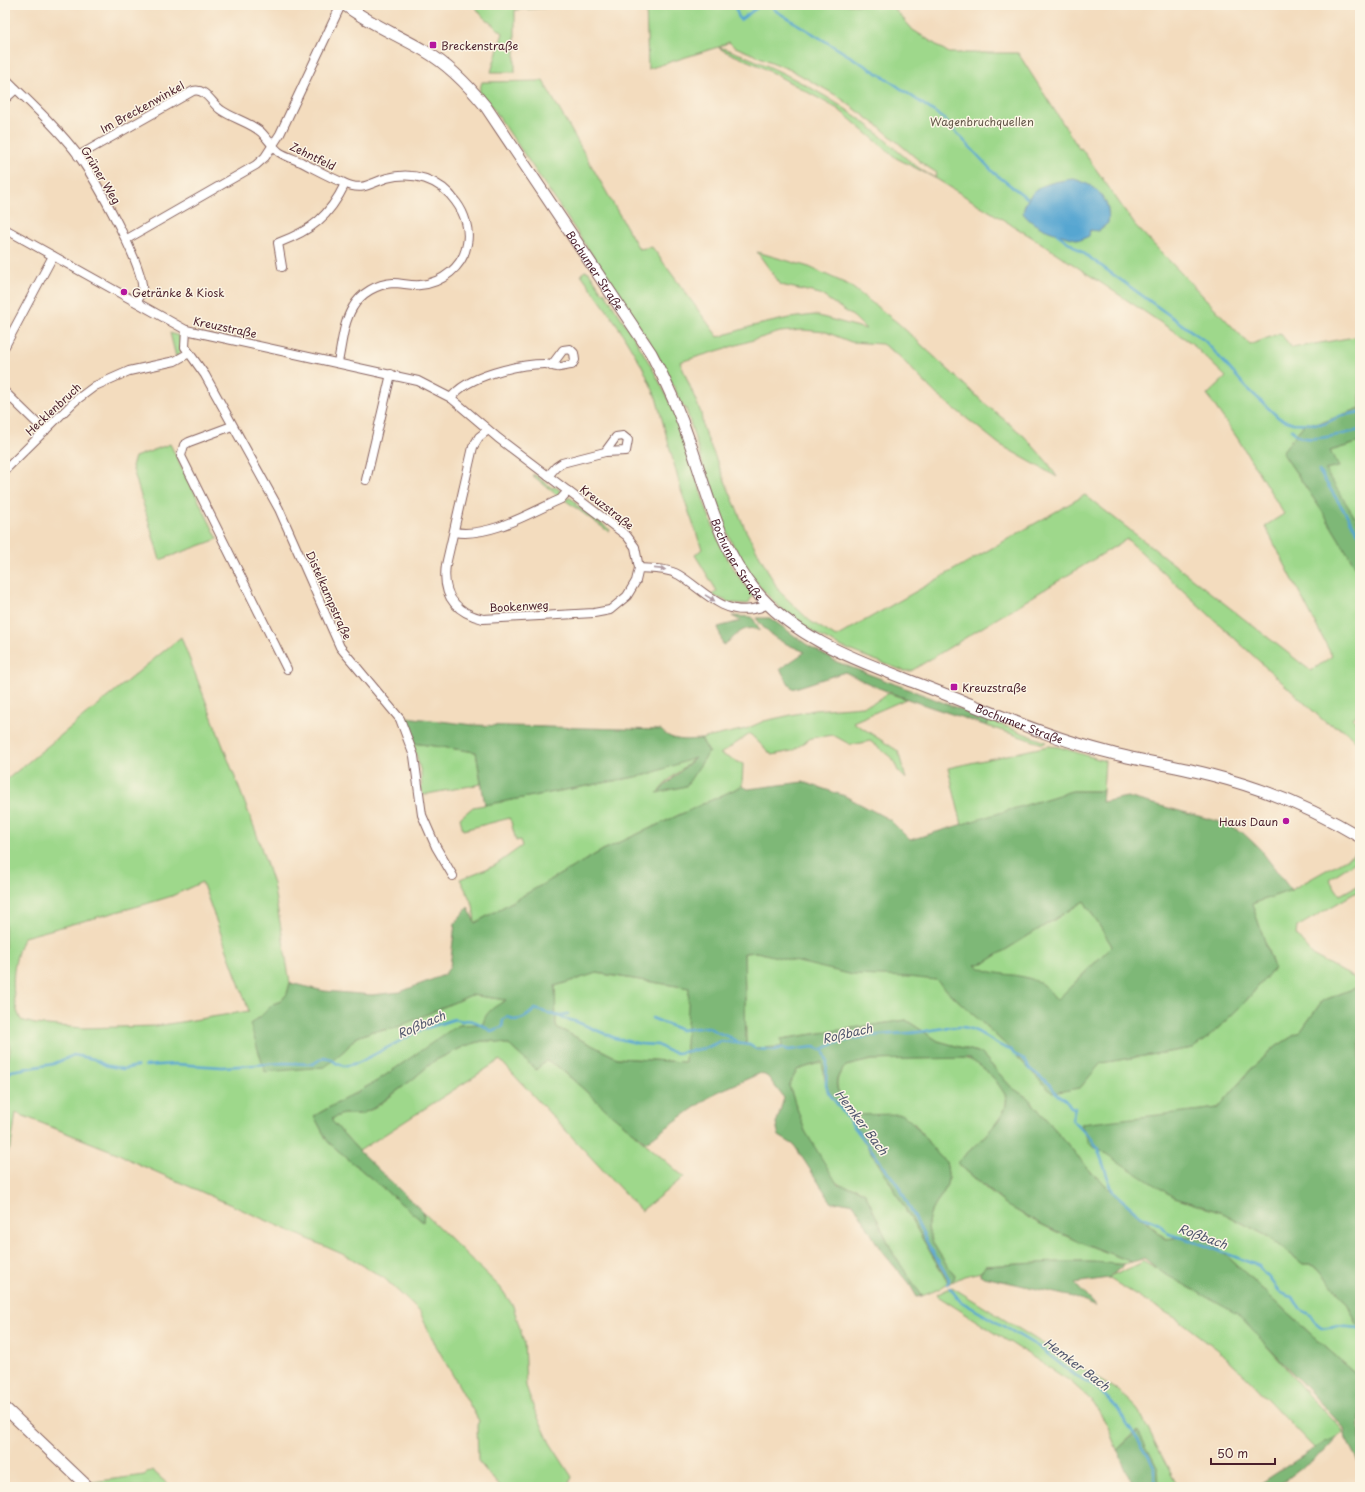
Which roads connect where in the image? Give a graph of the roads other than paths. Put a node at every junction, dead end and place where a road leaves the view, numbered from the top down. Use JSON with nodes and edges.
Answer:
{"nodes":[{"id":1,"x":342,"y":5,"type":"edge"},
{"id":2,"x":345,"y":5,"type":"edge"},
{"id":3,"x":5,"y":78,"type":"edge"},
{"id":4,"x":16,"y":89,"type":"junction"},
{"id":5,"x":5,"y":99,"type":"edge"},
{"id":6,"x":273,"y":146,"type":"junction"},
{"id":7,"x":78,"y":156,"type":"junction"},
{"id":8,"x":345,"y":184,"type":"junction"},
{"id":9,"x":5,"y":229,"type":"edge"},
{"id":10,"x":126,"y":239,"type":"junction"},
{"id":11,"x":53,"y":256,"type":"junction"},
{"id":12,"x":282,"y":267,"type":"dead end"},
{"id":13,"x":137,"y":302,"type":"junction"},
{"id":14,"x":186,"y":330,"type":"junction"},
{"id":15,"x":5,"y":346,"type":"edge"},
{"id":16,"x":189,"y":353,"type":"junction"},
{"id":17,"x":338,"y":362,"type":"junction"},
{"id":18,"x":551,"y":366,"type":"dead end"},
{"id":19,"x":391,"y":374,"type":"junction"},
{"id":20,"x":5,"y":392,"type":"edge"},
{"id":21,"x":451,"y":398,"type":"junction"},
{"id":22,"x":232,"y":426,"type":"junction"},
{"id":23,"x":488,"y":430,"type":"junction"},
{"id":24,"x":45,"y":431,"type":"junction"},
{"id":25,"x":605,"y":452,"type":"dead end"},
{"id":26,"x":5,"y":470,"type":"edge"},
{"id":27,"x":548,"y":476,"type":"junction"},
{"id":28,"x":366,"y":480,"type":"dead end"},
{"id":29,"x":568,"y":491,"type":"junction"},
{"id":30,"x":454,"y":532,"type":"junction"},
{"id":31,"x":639,"y":568,"type":"junction"},
{"id":32,"x":767,"y":604,"type":"junction"},
{"id":33,"x":287,"y":669,"type":"dead end"},
{"id":34,"x":1360,"y":837,"type":"edge"},
{"id":35,"x":453,"y":876,"type":"dead end"},
{"id":36,"x":5,"y":1408,"type":"edge"},
{"id":37,"x":88,"y":1487,"type":"edge"}],
"edges":[{"from":1,"to":6,"type":"street"},
{"from":2,"to":32,"type":"main road","name":"Bochumer Straße"},
{"from":3,"to":4,"type":"street","name":"Grüner Weg"},
{"from":4,"to":5,"type":"street"},
{"from":4,"to":7,"type":"street","name":"Grüner Weg"},
{"from":6,"to":7,"type":"street","name":"Im Breckenwinkel"},
{"from":6,"to":8,"type":"street","name":"Zehntfeld"},
{"from":6,"to":10,"type":"street"},
{"from":7,"to":10,"type":"street","name":"Grüner Weg"},
{"from":8,"to":12,"type":"street"},
{"from":8,"to":17,"type":"street","name":"Zehntfeld"},
{"from":9,"to":11,"type":"street","name":"Kreuzstraße"},
{"from":10,"to":13,"type":"street","name":"Grüner Weg"},
{"from":11,"to":13,"type":"street","name":"Kreuzstraße"},
{"from":11,"to":15,"type":"street"},
{"from":13,"to":14,"type":"street","name":"Kreuzstraße"},
{"from":14,"to":16,"type":"street"},
{"from":14,"to":17,"type":"street","name":"Kreuzstraße"},
{"from":16,"to":22,"type":"street","name":"Distelkampstraße"},
{"from":16,"to":24,"type":"street","name":"Hecklenbruch"},
{"from":17,"to":19,"type":"street","name":"Kreuzstraße"},
{"from":18,"to":21,"type":"street"},
{"from":19,"to":21,"type":"street","name":"Kreuzstraße"},
{"from":19,"to":28,"type":"street"},
{"from":20,"to":24,"type":"street"},
{"from":21,"to":23,"type":"street","name":"Kreuzstraße"},
{"from":22,"to":33,"type":"street"},
{"from":22,"to":35,"type":"street","name":"Distelkampstraße"},
{"from":23,"to":27,"type":"street","name":"Kreuzstraße"},
{"from":23,"to":30,"type":"street","name":"Bookenweg"},
{"from":24,"to":26,"type":"street","name":"Hecklenbruch"},
{"from":25,"to":27,"type":"street"},
{"from":27,"to":29,"type":"street","name":"Kreuzstraße"},
{"from":29,"to":30,"type":"street"},
{"from":29,"to":31,"type":"street","name":"Kreuzstraße"},
{"from":30,"to":31,"type":"street","name":"Bookenweg"},
{"from":31,"to":32,"type":"street","one_way":true},
{"from":32,"to":34,"type":"main road","name":"Bochumer Straße"},
{"from":36,"to":37,"type":"main road"}]}
